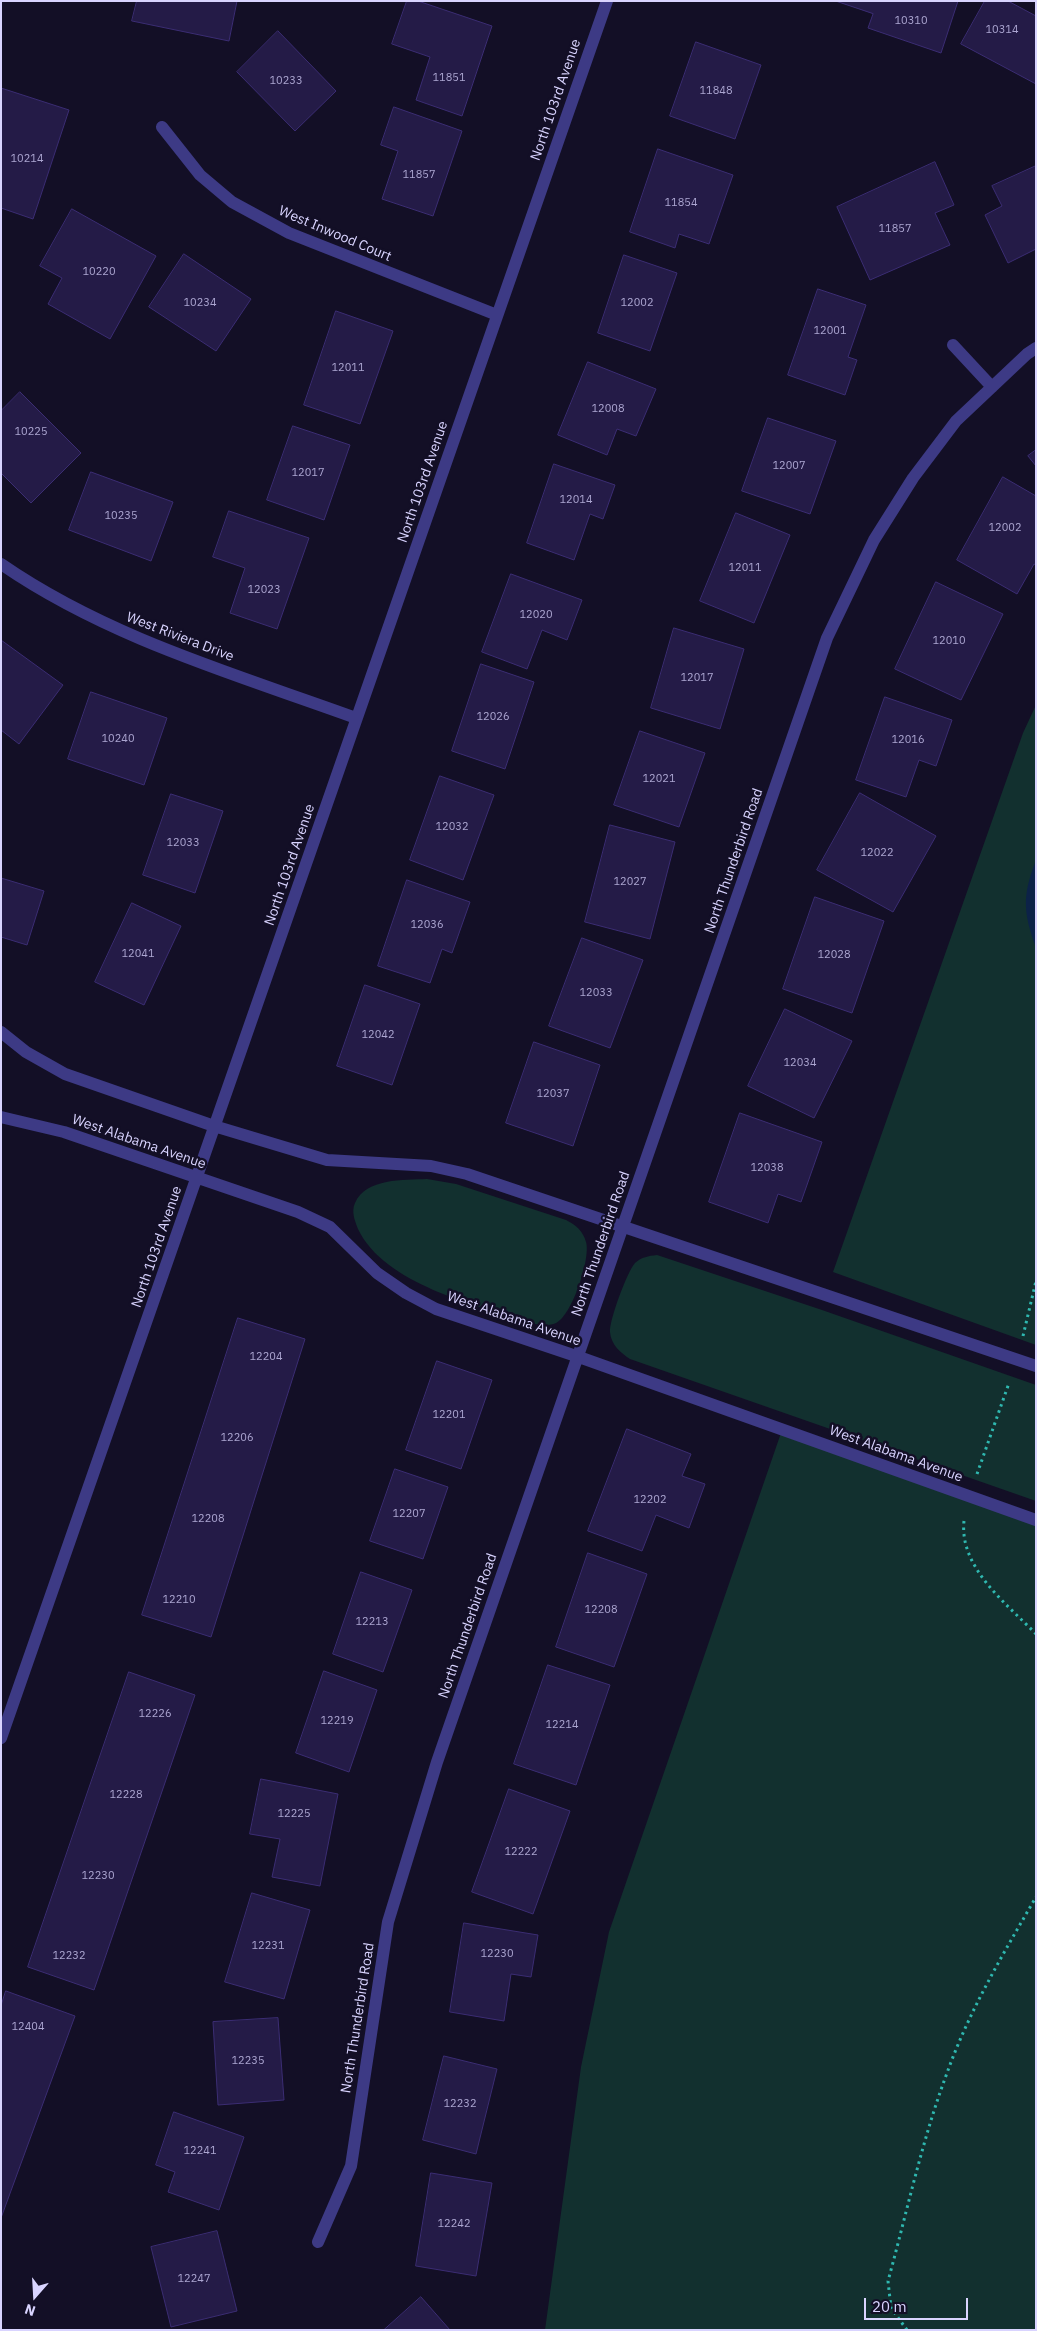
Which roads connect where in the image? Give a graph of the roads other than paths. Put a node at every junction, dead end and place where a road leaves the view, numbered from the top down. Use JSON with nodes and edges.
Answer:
{"nodes":[{"id":1,"x":607,"y":1,"type":"edge"},
{"id":2,"x":162,"y":127,"type":"dead end"},
{"id":3,"x":497,"y":315,"type":"junction"},
{"id":4,"x":953,"y":345,"type":"dead end"},
{"id":5,"x":1036,"y":348,"type":"edge"},
{"id":6,"x":992,"y":387,"type":"junction"},
{"id":7,"x":1,"y":564,"type":"edge"},
{"id":8,"x":356,"y":718,"type":"junction"},
{"id":9,"x":1,"y":1032,"type":"edge"},
{"id":10,"x":1,"y":1117,"type":"edge"},
{"id":11,"x":214,"y":1126,"type":"junction"},
{"id":12,"x":196,"y":1178,"type":"junction"},
{"id":13,"x":624,"y":1226,"type":"junction"},
{"id":14,"x":579,"y":1356,"type":"junction"},
{"id":15,"x":1036,"y":1366,"type":"edge"},
{"id":16,"x":1036,"y":1520,"type":"edge"},
{"id":17,"x":1,"y":1738,"type":"edge"},
{"id":18,"x":318,"y":2242,"type":"dead end"}],
"edges":[{"from":1,"to":3,"type":"street","name":"North 103rd Avenue"},
{"from":2,"to":3,"type":"street","name":"West Inwood Court"},
{"from":3,"to":8,"type":"street","name":"North 103rd Avenue"},
{"from":4,"to":6,"type":"street"},
{"from":5,"to":6,"type":"street","name":"North Thunderbird Road"},
{"from":6,"to":13,"type":"street","name":"North Thunderbird Road"},
{"from":7,"to":8,"type":"street","name":"West Riviera Drive"},
{"from":8,"to":11,"type":"street","name":"North 103rd Avenue"},
{"from":9,"to":11,"type":"street"},
{"from":10,"to":12,"type":"street","name":"West Alabama Avenue"},
{"from":11,"to":12,"type":"street","name":"North 103rd Avenue"},
{"from":11,"to":13,"type":"street"},
{"from":12,"to":14,"type":"street","name":"West Alabama Avenue"},
{"from":12,"to":17,"type":"street","name":"North 103rd Avenue"},
{"from":13,"to":14,"type":"street","name":"North Thunderbird Road"},
{"from":13,"to":15,"type":"street"},
{"from":14,"to":16,"type":"street","name":"West Alabama Avenue"},
{"from":14,"to":18,"type":"street","name":"North Thunderbird Road"}]}
